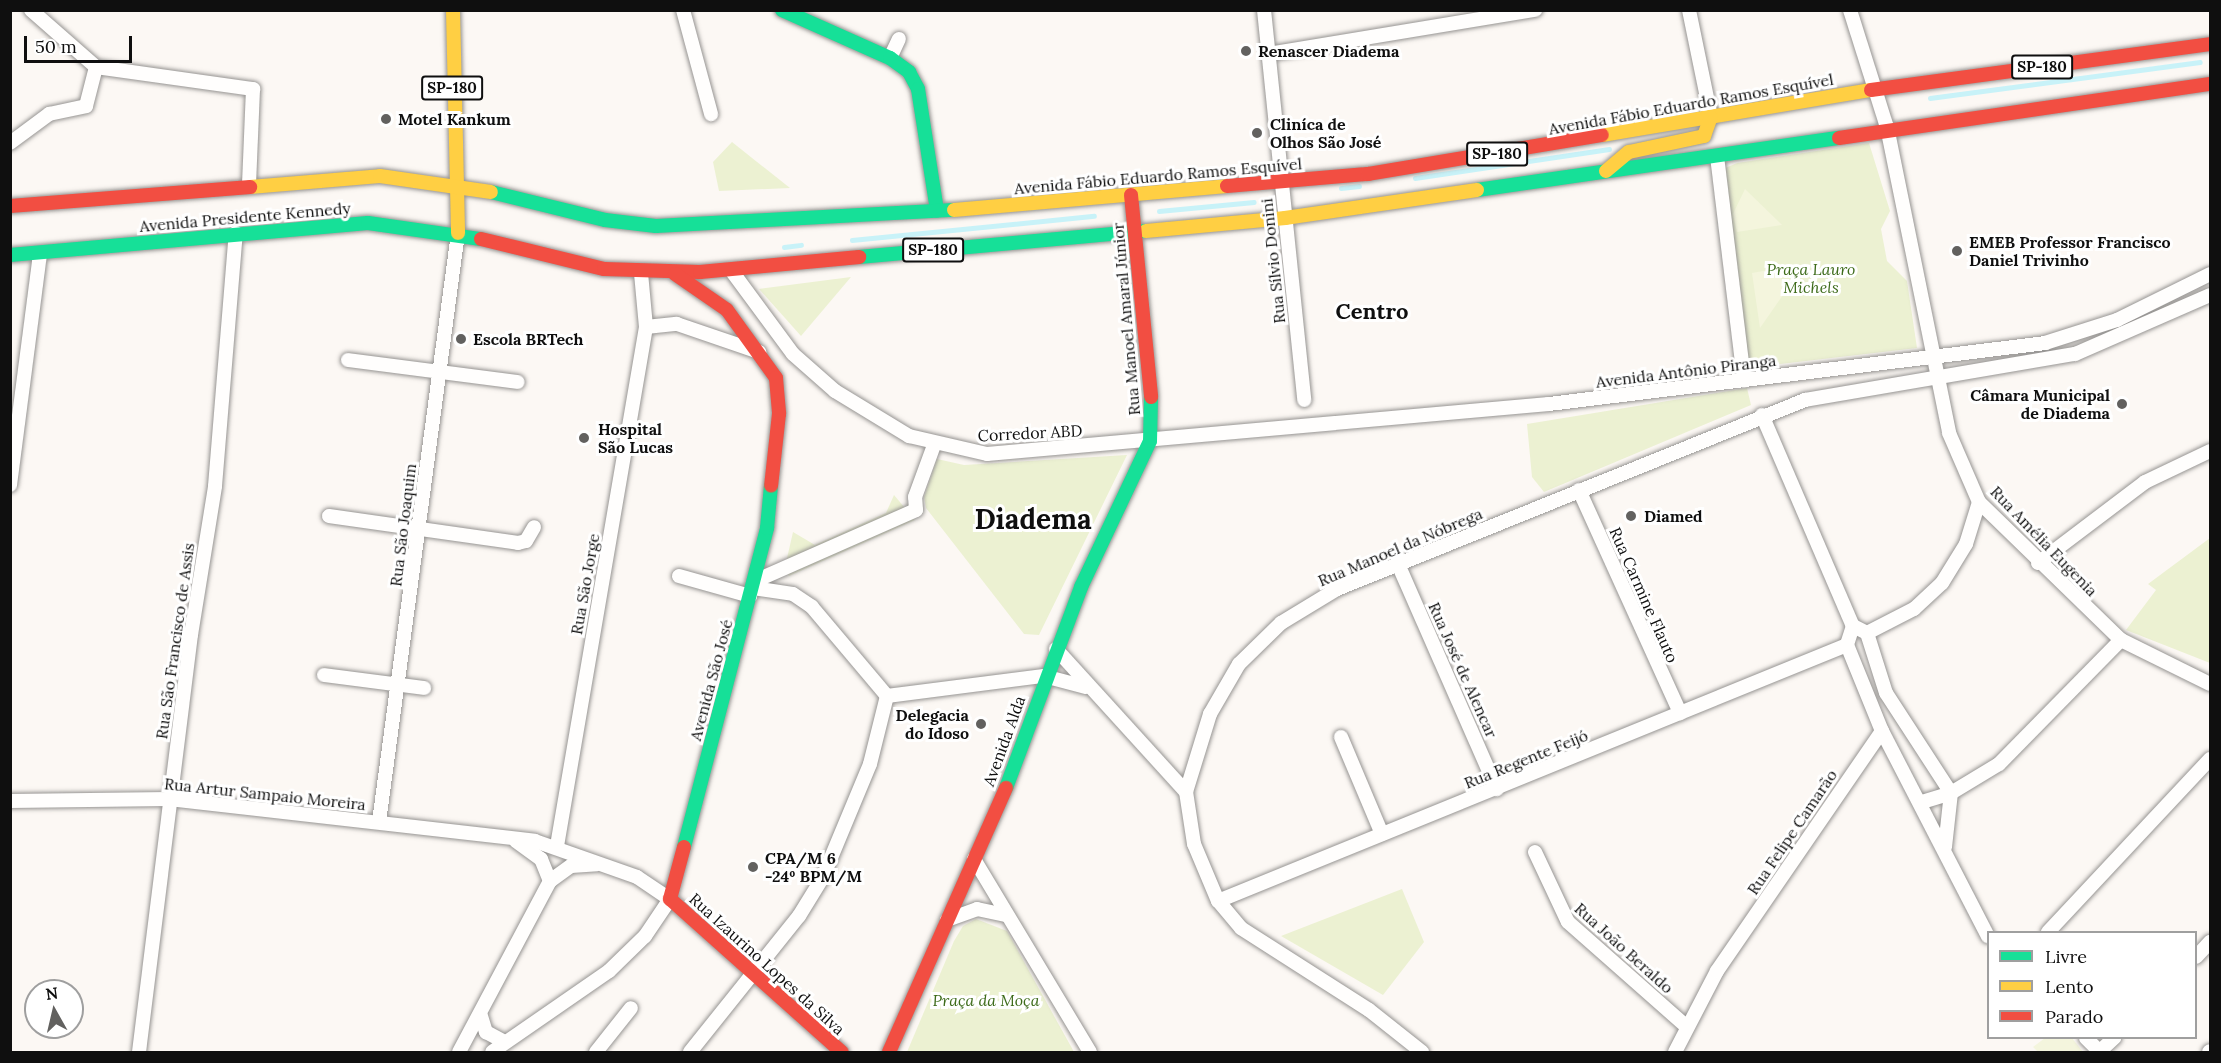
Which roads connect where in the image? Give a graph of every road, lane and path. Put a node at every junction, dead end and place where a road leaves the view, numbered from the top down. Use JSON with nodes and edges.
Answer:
{"nodes":[{"id":1,"x":31,"y":10,"type":"edge"},
{"id":2,"x":453,"y":10,"type":"edge"},
{"id":3,"x":682,"y":10,"type":"edge"},
{"id":4,"x":782,"y":10,"type":"edge"},
{"id":5,"x":1264,"y":10,"type":"edge"},
{"id":6,"x":1535,"y":10,"type":"edge"},
{"id":7,"x":1689,"y":10,"type":"edge"},
{"id":8,"x":1850,"y":12,"type":"edge"},
{"id":9,"x":899,"y":39,"type":"dead end"},
{"id":10,"x":2211,"y":44,"type":"edge"},
{"id":11,"x":1268,"y":54,"type":"junction"},
{"id":12,"x":890,"y":58,"type":"junction"},
{"id":13,"x":96,"y":67,"type":"junction"},
{"id":14,"x":2211,"y":84,"type":"edge"},
{"id":15,"x":1874,"y":89,"type":"junction"},
{"id":16,"x":711,"y":114,"type":"dead end"},
{"id":17,"x":1711,"y":117,"type":"junction"},
{"id":18,"x":1887,"y":127,"type":"junction"},
{"id":19,"x":10,"y":143,"type":"edge"},
{"id":20,"x":1717,"y":156,"type":"junction"},
{"id":21,"x":1605,"y":172,"type":"junction"},
{"id":22,"x":1282,"y":181,"type":"junction"},
{"id":23,"x":456,"y":183,"type":"junction"},
{"id":24,"x":249,"y":184,"type":"junction"},
{"id":25,"x":1131,"y":195,"type":"junction"},
{"id":26,"x":10,"y":206,"type":"edge"},
{"id":27,"x":937,"y":211,"type":"junction"},
{"id":28,"x":1286,"y":218,"type":"junction"},
{"id":29,"x":710,"y":226,"type":"joint"},
{"id":30,"x":1135,"y":232,"type":"junction"},
{"id":31,"x":236,"y":233,"type":"junction"},
{"id":32,"x":458,"y":233,"type":"junction"},
{"id":33,"x":40,"y":254,"type":"junction"},
{"id":34,"x":10,"y":255,"type":"edge"},
{"id":35,"x":731,"y":270,"type":"junction"},
{"id":36,"x":641,"y":273,"type":"junction"},
{"id":37,"x":675,"y":274,"type":"junction"},
{"id":38,"x":2211,"y":274,"type":"edge"},
{"id":39,"x":2211,"y":295,"type":"edge"},
{"id":40,"x":646,"y":327,"type":"junction"},
{"id":41,"x":761,"y":352,"type":"junction"},
{"id":42,"x":1933,"y":359,"type":"junction"},
{"id":43,"x":348,"y":360,"type":"dead end"},
{"id":44,"x":439,"y":373,"type":"junction"},
{"id":45,"x":1936,"y":375,"type":"junction"},
{"id":46,"x":1744,"y":380,"type":"junction"},
{"id":47,"x":518,"y":382,"type":"dead end"},
{"id":48,"x":1304,"y":400,"type":"dead end"},
{"id":49,"x":1762,"y":415,"type":"junction"},
{"id":50,"x":1150,"y":441,"type":"junction"},
{"id":51,"x":934,"y":446,"type":"junction"},
{"id":52,"x":2211,"y":451,"type":"edge"},
{"id":53,"x":10,"y":485,"type":"edge"},
{"id":54,"x":1579,"y":490,"type":"junction"},
{"id":55,"x":1979,"y":502,"type":"junction"},
{"id":56,"x":329,"y":516,"type":"dead end"},
{"id":57,"x":534,"y":527,"type":"dead end"},
{"id":58,"x":419,"y":528,"type":"junction"},
{"id":59,"x":2038,"y":563,"type":"junction"},
{"id":60,"x":1398,"y":564,"type":"junction"},
{"id":61,"x":679,"y":576,"type":"dead end"},
{"id":62,"x":753,"y":588,"type":"junction"},
{"id":63,"x":1853,"y":626,"type":"junction"},
{"id":64,"x":1867,"y":633,"type":"junction"},
{"id":65,"x":2121,"y":640,"type":"junction"},
{"id":66,"x":1846,"y":645,"type":"junction"},
{"id":67,"x":1056,"y":649,"type":"junction"},
{"id":68,"x":324,"y":675,"type":"dead end"},
{"id":69,"x":1044,"y":676,"type":"junction"},
{"id":70,"x":2211,"y":684,"type":"edge"},
{"id":71,"x":398,"y":685,"type":"junction"},
{"id":72,"x":1086,"y":687,"type":"junction"},
{"id":73,"x":424,"y":688,"type":"dead end"},
{"id":74,"x":887,"y":696,"type":"junction"},
{"id":75,"x":1680,"y":713,"type":"junction"},
{"id":76,"x":1905,"y":723,"type":"junction"},
{"id":77,"x":1882,"y":731,"type":"junction"},
{"id":78,"x":1341,"y":737,"type":"dead end"},
{"id":79,"x":2211,"y":759,"type":"edge"},
{"id":80,"x":1497,"y":789,"type":"junction"},
{"id":81,"x":1186,"y":792,"type":"junction"},
{"id":82,"x":1951,"y":794,"type":"junction"},
{"id":83,"x":169,"y":799,"type":"junction"},
{"id":84,"x":10,"y":801,"type":"edge"},
{"id":85,"x":1922,"y":802,"type":"junction"},
{"id":86,"x":379,"y":822,"type":"junction"},
{"id":87,"x":1383,"y":834,"type":"junction"},
{"id":88,"x":515,"y":841,"type":"junction"},
{"id":89,"x":557,"y":846,"type":"junction"},
{"id":90,"x":1945,"y":847,"type":"junction"},
{"id":91,"x":1535,"y":852,"type":"dead end"},
{"id":92,"x":974,"y":859,"type":"junction"},
{"id":93,"x":598,"y":864,"type":"junction"},
{"id":94,"x":550,"y":881,"type":"junction"},
{"id":95,"x":670,"y":899,"type":"junction"},
{"id":96,"x":1218,"y":901,"type":"junction"},
{"id":97,"x":1005,"y":915,"type":"junction"},
{"id":98,"x":948,"y":920,"type":"junction"},
{"id":99,"x":2050,"y":931,"type":"edge"},
{"id":100,"x":1987,"y":932,"type":"edge"},
{"id":101,"x":2211,"y":942,"type":"edge"},
{"id":102,"x":2197,"y":956,"type":"edge"},
{"id":103,"x":754,"y":974,"type":"junction"},
{"id":104,"x":631,"y":1008,"type":"dead end"},
{"id":105,"x":481,"y":1016,"type":"junction"},
{"id":106,"x":1688,"y":1027,"type":"junction"},
{"id":107,"x":2087,"y":1039,"type":"edge"},
{"id":108,"x":2113,"y":1039,"type":"edge"},
{"id":109,"x":505,"y":1042,"type":"junction"},
{"id":110,"x":2099,"y":1052,"type":"edge"},
{"id":111,"x":139,"y":1053,"type":"edge"},
{"id":112,"x":459,"y":1053,"type":"edge"},
{"id":113,"x":492,"y":1053,"type":"edge"},
{"id":114,"x":596,"y":1053,"type":"edge"},
{"id":115,"x":690,"y":1053,"type":"edge"},
{"id":116,"x":842,"y":1053,"type":"edge"},
{"id":117,"x":889,"y":1053,"type":"edge"},
{"id":118,"x":1090,"y":1053,"type":"edge"},
{"id":119,"x":1422,"y":1053,"type":"edge"},
{"id":120,"x":1675,"y":1053,"type":"edge"}],
"edges":[{"from":1,"to":13,"type":"street"},
{"from":2,"to":23,"type":"main road","number":"SP-180"},
{"from":3,"to":16,"type":"street"},
{"from":4,"to":12,"type":"main road"},
{"from":5,"to":11,"type":"street","name":"Rua Sílvio Donini"},
{"from":6,"to":11,"type":"street"},
{"from":7,"to":17,"type":"street"},
{"from":8,"to":15,"type":"street","name":"Rua Amélia Eugenia"},
{"from":9,"to":12,"type":"street"},
{"from":10,"to":15,"type":"main road","name":"Avenida Fábio Eduardo Ramos Esquível","number":"SP-180"},
{"from":11,"to":22,"type":"street","name":"Rua Sílvio Donini"},
{"from":12,"to":27,"type":"main road"},
{"from":13,"to":19,"type":"street"},
{"from":13,"to":24,"type":"street"},
{"from":14,"to":18,"type":"main road","number":"SP-180"},
{"from":15,"to":17,"type":"main road","name":"Avenida Fábio Eduardo Ramos Esquível","number":"SP-180"},
{"from":15,"to":18,"type":"street","name":"Rua Amélia Eugenia"},
{"from":17,"to":21,"type":"main road"},
{"from":17,"to":22,"type":"main road","name":"Avenida Fábio Eduardo Ramos Esquível","number":"SP-180"},
{"from":18,"to":20,"type":"main road","number":"SP-180"},
{"from":18,"to":42,"type":"street","name":"Rua Amélia Eugenia"},
{"from":20,"to":21,"type":"main road","number":"SP-180"},
{"from":20,"to":46,"type":"street"},
{"from":21,"to":28,"type":"main road","number":"SP-180"},
{"from":22,"to":25,"type":"main road","name":"Avenida Fábio Eduardo Ramos Esquível","number":"SP-180"},
{"from":22,"to":28,"type":"street","name":"Rua Sílvio Donini"},
{"from":23,"to":24,"type":"main road","name":"Avenida Presidente Kennedy"},
{"from":23,"to":29,"type":"main road","name":"Avenida Presidente Kennedy"},
{"from":23,"to":32,"type":"main road","number":"SP-180"},
{"from":24,"to":26,"type":"main road","name":"Avenida Presidente Kennedy"},
{"from":25,"to":27,"type":"main road","name":"Avenida Fábio Eduardo Ramos Esquível","number":"SP-180"},
{"from":25,"to":30,"type":"main road","name":"Rua Manoel Amaral Júnior"},
{"from":27,"to":29,"type":"main road","name":"Avenida Fábio Eduardo Ramos Esquível"},
{"from":28,"to":30,"type":"main road","number":"SP-180"},
{"from":28,"to":48,"type":"street","name":"Rua Sílvio Donini"},
{"from":30,"to":35,"type":"main road","number":"SP-180"},
{"from":30,"to":50,"type":"main road","name":"Rua Manoel Amaral Júnior"},
{"from":31,"to":32,"type":"main road","name":"Avenida Presidente Kennedy"},
{"from":31,"to":33,"type":"main road","name":"Avenida Presidente Kennedy"},
{"from":31,"to":83,"type":"street","name":"Rua São Francisco de Assis"},
{"from":32,"to":36,"type":"main road","name":"Avenida Presidente Kennedy","number":"SP-180"},
{"from":32,"to":44,"type":"street","name":"Rua São Joaquim"},
{"from":33,"to":34,"type":"main road","name":"Avenida Presidente Kennedy"},
{"from":33,"to":53,"type":"street"},
{"from":35,"to":37,"type":"main road","name":"Avenida Presidente Kennedy","number":"SP-180"},
{"from":35,"to":51,"type":"street","name":"Corredor ABD"},
{"from":36,"to":37,"type":"main road","name":"Avenida Presidente Kennedy","number":"SP-180"},
{"from":36,"to":40,"type":"street","name":"Rua São Jorge"},
{"from":37,"to":41,"type":"main road","name":"Avenida São José"},
{"from":38,"to":42,"type":"street","name":"Avenida Antônio Piranga"},
{"from":39,"to":45,"type":"street"},
{"from":40,"to":41,"type":"street"},
{"from":40,"to":89,"type":"street","name":"Rua São Jorge"},
{"from":41,"to":62,"type":"main road","name":"Avenida São José"},
{"from":42,"to":45,"type":"street","name":"Rua Amélia Eugenia"},
{"from":42,"to":46,"type":"street","name":"Avenida Antônio Piranga"},
{"from":43,"to":44,"type":"street"},
{"from":44,"to":47,"type":"street"},
{"from":44,"to":58,"type":"street","name":"Rua São Joaquim"},
{"from":45,"to":49,"type":"street","name":"Rua Manoel da Nóbrega"},
{"from":45,"to":55,"type":"street","name":"Rua Amélia Eugenia"},
{"from":46,"to":50,"type":"street","name":"Avenida Antônio Piranga"},
{"from":49,"to":54,"type":"street","name":"Rua Manoel da Nóbrega"},
{"from":49,"to":63,"type":"street"},
{"from":50,"to":51,"type":"street","name":"Corredor ABD"},
{"from":50,"to":67,"type":"main road","name":"Avenida Alda"},
{"from":51,"to":62,"type":"street"},
{"from":52,"to":59,"type":"street"},
{"from":54,"to":60,"type":"street","name":"Rua Manoel da Nóbrega"},
{"from":54,"to":75,"type":"street","name":"Rua Carmine Flauto"},
{"from":55,"to":59,"type":"street","name":"Rua Amélia Eugenia"},
{"from":55,"to":64,"type":"street"},
{"from":56,"to":58,"type":"street"},
{"from":57,"to":58,"type":"street"},
{"from":58,"to":71,"type":"street","name":"Rua São Joaquim"},
{"from":59,"to":65,"type":"street","name":"Rua Amélia Eugenia"},
{"from":60,"to":80,"type":"street","name":"Rua José de Alencar"},
{"from":60,"to":81,"type":"street","name":"Rua Manoel da Nóbrega"},
{"from":61,"to":62,"type":"street"},
{"from":62,"to":74,"type":"street"},
{"from":62,"to":95,"type":"main road","name":"Avenida São José"},
{"from":63,"to":64,"type":"street"},
{"from":63,"to":66,"type":"street"},
{"from":64,"to":76,"type":"street"},
{"from":65,"to":70,"type":"street","name":"Rua Amélia Eugenia"},
{"from":65,"to":82,"type":"street"},
{"from":66,"to":75,"type":"street","name":"Rua Regente Feijó"},
{"from":66,"to":77,"type":"street"},
{"from":67,"to":69,"type":"main road","name":"Avenida Alda"},
{"from":67,"to":72,"type":"street"},
{"from":68,"to":71,"type":"street"},
{"from":69,"to":72,"type":"street"},
{"from":69,"to":74,"type":"street"},
{"from":69,"to":92,"type":"main road","name":"Avenida Alda"},
{"from":71,"to":73,"type":"street"},
{"from":71,"to":86,"type":"street","name":"Rua São Joaquim"},
{"from":72,"to":81,"type":"street"},
{"from":74,"to":103,"type":"street"},
{"from":75,"to":80,"type":"street","name":"Rua Regente Feijó"},
{"from":76,"to":77,"type":"street"},
{"from":76,"to":82,"type":"street"},
{"from":77,"to":85,"type":"street"},
{"from":77,"to":106,"type":"street","name":"Rua Felipe Camarão"},
{"from":78,"to":87,"type":"street"},
{"from":79,"to":99,"type":"street"},
{"from":80,"to":87,"type":"street","name":"Rua Regente Feijó"},
{"from":81,"to":96,"type":"street","name":"Rua Manoel da Nóbrega"},
{"from":82,"to":85,"type":"street"},
{"from":82,"to":90,"type":"street"},
{"from":83,"to":84,"type":"street","name":"Rua Artur Sampaio Moreira"},
{"from":83,"to":86,"type":"street","name":"Rua Artur Sampaio Moreira"},
{"from":83,"to":111,"type":"street","name":"Rua São Francisco de Assis"},
{"from":85,"to":90,"type":"street"},
{"from":86,"to":88,"type":"street","name":"Rua Artur Sampaio Moreira"},
{"from":87,"to":96,"type":"street","name":"Rua Regente Feijó"},
{"from":88,"to":89,"type":"street","name":"Rua Artur Sampaio Moreira"},
{"from":88,"to":94,"type":"street","name":"Rua Artur Sampaio Moreira"},
{"from":89,"to":93,"type":"street","name":"Rua Artur Sampaio Moreira"},
{"from":90,"to":100,"type":"street"},
{"from":91,"to":106,"type":"street","name":"Rua João Beraldo"},
{"from":92,"to":97,"type":"street"},
{"from":92,"to":98,"type":"main road","name":"Avenida Alda"},
{"from":93,"to":94,"type":"street","name":"Rua Artur Sampaio Moreira"},
{"from":93,"to":95,"type":"street","name":"Rua Artur Sampaio Moreira"},
{"from":94,"to":105,"type":"street"},
{"from":95,"to":103,"type":"main road","name":"Rua Izaurino Lopes da Silva"},
{"from":95,"to":109,"type":"street","name":"Avenida São José"},
{"from":96,"to":119,"type":"street","name":"Rua Manoel da Nóbrega"},
{"from":97,"to":98,"type":"street"},
{"from":97,"to":118,"type":"street"},
{"from":98,"to":117,"type":"main road","name":"Avenida Alda"},
{"from":101,"to":102,"type":"street"},
{"from":103,"to":115,"type":"street"},
{"from":103,"to":116,"type":"main road","name":"Rua Izaurino Lopes da Silva"},
{"from":104,"to":114,"type":"street"},
{"from":105,"to":109,"type":"street"},
{"from":105,"to":112,"type":"street"},
{"from":106,"to":120,"type":"street","name":"Rua Felipe Camarão"},
{"from":107,"to":110,"type":"street"},
{"from":108,"to":110,"type":"street"},
{"from":109,"to":113,"type":"street","name":"Avenida São José"}]}
